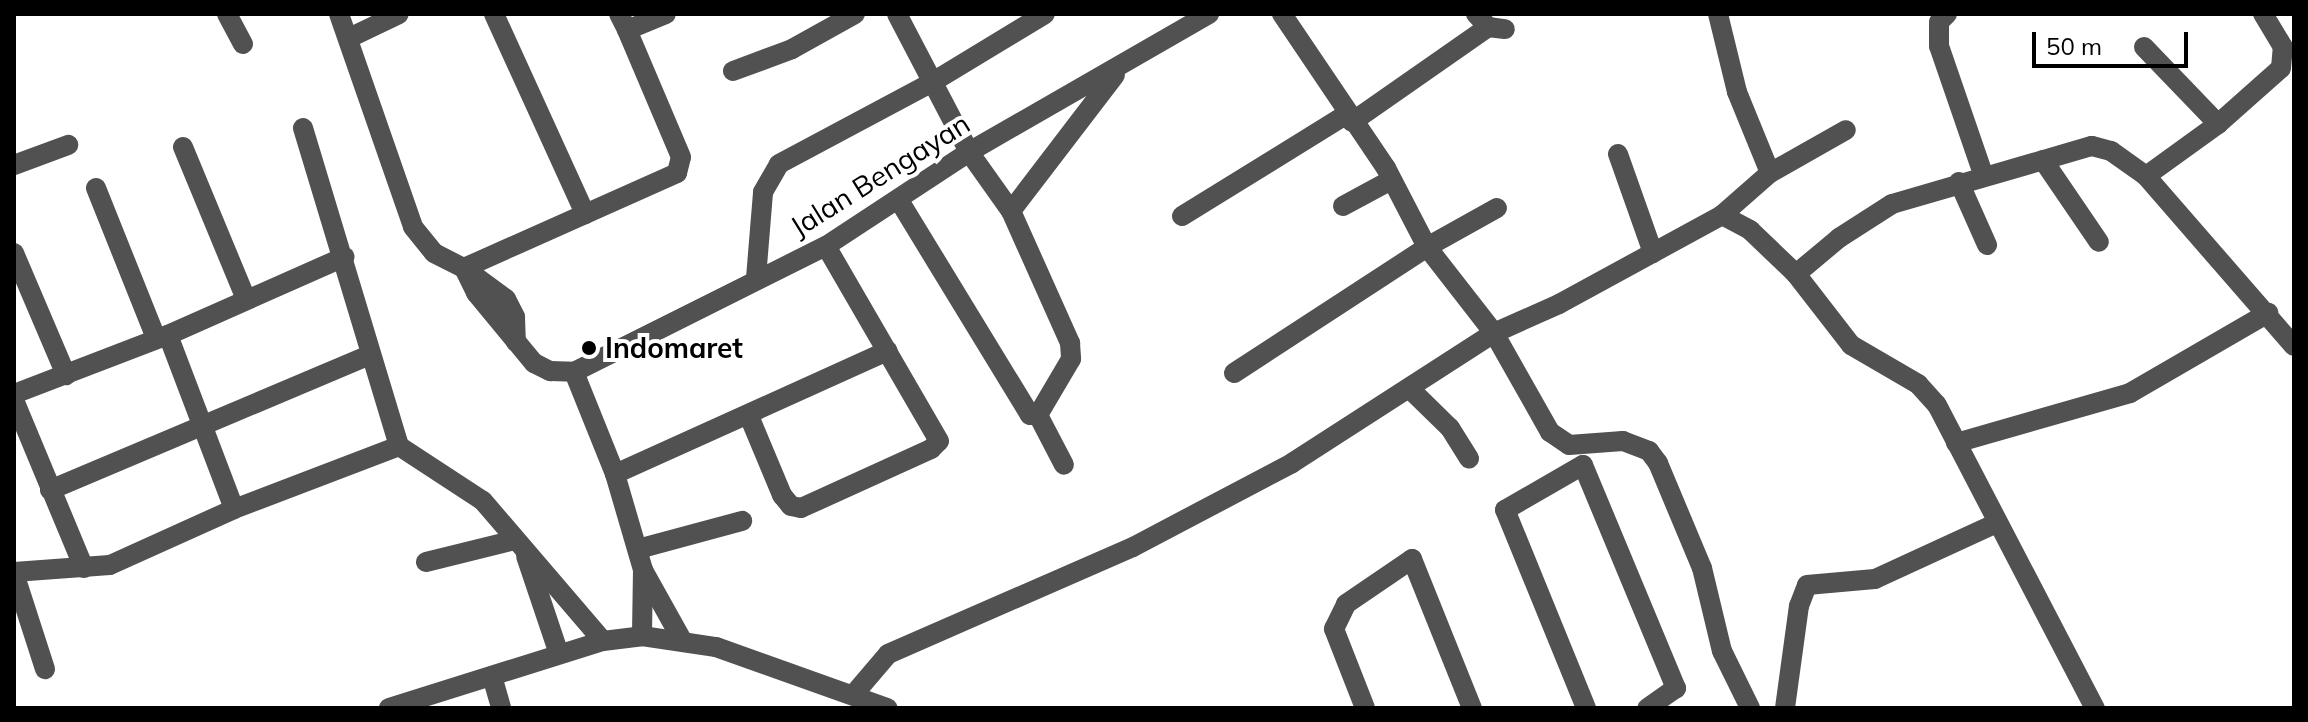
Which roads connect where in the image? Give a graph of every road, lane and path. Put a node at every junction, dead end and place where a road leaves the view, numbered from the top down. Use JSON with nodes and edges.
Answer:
{"nodes":[{"id":1,"x":227,"y":14,"type":"edge"},
{"id":2,"x":339,"y":14,"type":"edge"},
{"id":3,"x":399,"y":14,"type":"edge"},
{"id":4,"x":494,"y":14,"type":"edge"},
{"id":5,"x":666,"y":14,"type":"edge"},
{"id":6,"x":855,"y":14,"type":"edge"},
{"id":7,"x":897,"y":14,"type":"edge"},
{"id":8,"x":1045,"y":14,"type":"edge"},
{"id":9,"x":1209,"y":14,"type":"edge"},
{"id":10,"x":1282,"y":14,"type":"edge"},
{"id":11,"x":1718,"y":14,"type":"edge"},
{"id":12,"x":1947,"y":14,"type":"edge"},
{"id":13,"x":2263,"y":14,"type":"edge"},
{"id":14,"x":623,"y":22,"type":"edge"},
{"id":15,"x":1490,"y":23,"type":"edge"},
{"id":16,"x":349,"y":38,"type":"junction"},
{"id":17,"x":243,"y":44,"type":"dead end"},
{"id":18,"x":2144,"y":47,"type":"dead end"},
{"id":19,"x":1119,"y":69,"type":"junction"},
{"id":20,"x":733,"y":71,"type":"dead end"},
{"id":21,"x":931,"y":83,"type":"junction"},
{"id":22,"x":1350,"y":118,"type":"junction"},
{"id":23,"x":2218,"y":124,"type":"junction"},
{"id":24,"x":303,"y":128,"type":"dead end"},
{"id":25,"x":1846,"y":130,"type":"dead end"},
{"id":26,"x":68,"y":145,"type":"dead end"},
{"id":27,"x":183,"y":147,"type":"dead end"},
{"id":28,"x":969,"y":152,"type":"junction"},
{"id":29,"x":1618,"y":154,"type":"dead end"},
{"id":30,"x":2043,"y":160,"type":"junction"},
{"id":31,"x":14,"y":165,"type":"edge"},
{"id":32,"x":1770,"y":173,"type":"junction"},
{"id":33,"x":1983,"y":174,"type":"junction"},
{"id":34,"x":2146,"y":176,"type":"junction"},
{"id":35,"x":1391,"y":180,"type":"junction"},
{"id":36,"x":1959,"y":182,"type":"junction"},
{"id":37,"x":96,"y":188,"type":"dead end"},
{"id":38,"x":899,"y":200,"type":"junction"},
{"id":39,"x":1343,"y":206,"type":"dead end"},
{"id":40,"x":1497,"y":208,"type":"dead end"},
{"id":41,"x":1011,"y":211,"type":"junction"},
{"id":42,"x":585,"y":214,"type":"junction"},
{"id":43,"x":1722,"y":215,"type":"junction"},
{"id":44,"x":1182,"y":216,"type":"dead end"},
{"id":45,"x":2099,"y":242,"type":"dead end"},
{"id":46,"x":1987,"y":245,"type":"dead end"},
{"id":47,"x":826,"y":246,"type":"junction"},
{"id":48,"x":1427,"y":247,"type":"junction"},
{"id":49,"x":14,"y":253,"type":"edge"},
{"id":50,"x":1653,"y":253,"type":"junction"},
{"id":51,"x":344,"y":257,"type":"junction"},
{"id":52,"x":464,"y":268,"type":"junction"},
{"id":53,"x":1796,"y":274,"type":"junction"},
{"id":54,"x":756,"y":278,"type":"junction"},
{"id":55,"x":245,"y":297,"type":"junction"},
{"id":56,"x":2268,"y":313,"type":"junction"},
{"id":57,"x":1494,"y":333,"type":"junction"},
{"id":58,"x":162,"y":336,"type":"junction"},
{"id":59,"x":2294,"y":346,"type":"edge"},
{"id":60,"x":888,"y":351,"type":"junction"},
{"id":61,"x":370,"y":355,"type":"junction"},
{"id":62,"x":574,"y":372,"type":"junction"},
{"id":63,"x":1234,"y":373,"type":"dead end"},
{"id":64,"x":66,"y":375,"type":"junction"},
{"id":65,"x":1409,"y":388,"type":"junction"},
{"id":66,"x":14,"y":397,"type":"edge"},
{"id":67,"x":1038,"y":415,"type":"junction"},
{"id":68,"x":749,"y":416,"type":"junction"},
{"id":69,"x":201,"y":423,"type":"junction"},
{"id":70,"x":1956,"y":443,"type":"junction"},
{"id":71,"x":399,"y":446,"type":"junction"},
{"id":72,"x":1469,"y":458,"type":"dead end"},
{"id":73,"x":1064,"y":465,"type":"dead end"},
{"id":74,"x":615,"y":474,"type":"junction"},
{"id":75,"x":50,"y":490,"type":"junction"},
{"id":76,"x":234,"y":509,"type":"junction"},
{"id":77,"x":742,"y":521,"type":"dead end"},
{"id":78,"x":1997,"y":523,"type":"junction"},
{"id":79,"x":520,"y":546,"type":"junction"},
{"id":80,"x":638,"y":549,"type":"junction"},
{"id":81,"x":426,"y":562,"type":"dead end"},
{"id":82,"x":84,"y":568,"type":"junction"},
{"id":83,"x":643,"y":570,"type":"junction"},
{"id":84,"x":14,"y":573,"type":"edge"},
{"id":85,"x":642,"y":636,"type":"junction"},
{"id":86,"x":682,"y":640,"type":"junction"},
{"id":87,"x":603,"y":641,"type":"junction"},
{"id":88,"x":559,"y":654,"type":"junction"},
{"id":89,"x":45,"y":669,"type":"dead end"},
{"id":90,"x":492,"y":676,"type":"junction"},
{"id":91,"x":854,"y":694,"type":"junction"},
{"id":92,"x":389,"y":708,"type":"edge"},
{"id":93,"x":501,"y":708,"type":"edge"},
{"id":94,"x":887,"y":708,"type":"edge"},
{"id":95,"x":1365,"y":708,"type":"edge"},
{"id":96,"x":1472,"y":708,"type":"edge"},
{"id":97,"x":1586,"y":708,"type":"edge"},
{"id":98,"x":1647,"y":708,"type":"edge"},
{"id":99,"x":1750,"y":708,"type":"edge"},
{"id":100,"x":1785,"y":708,"type":"edge"},
{"id":101,"x":2095,"y":708,"type":"edge"}],
"edges":[{"from":1,"to":17,"type":"street"},
{"from":2,"to":16,"type":"street"},
{"from":3,"to":16,"type":"street"},
{"from":4,"to":42,"type":"street"},
{"from":5,"to":14,"type":"street"},
{"from":6,"to":20,"type":"street"},
{"from":7,"to":21,"type":"street"},
{"from":8,"to":21,"type":"street"},
{"from":9,"to":19,"type":"street","name":"Jalan Bengayan"},
{"from":10,"to":22,"type":"street"},
{"from":11,"to":32,"type":"street"},
{"from":12,"to":33,"type":"street"},
{"from":13,"to":23,"type":"street"},
{"from":14,"to":42,"type":"street"},
{"from":15,"to":22,"type":"street"},
{"from":16,"to":52,"type":"street"},
{"from":18,"to":23,"type":"street"},
{"from":19,"to":28,"type":"street","name":"Jalan Bengayan"},
{"from":19,"to":41,"type":"street"},
{"from":21,"to":28,"type":"street"},
{"from":21,"to":54,"type":"street"},
{"from":22,"to":35,"type":"street"},
{"from":22,"to":44,"type":"street"},
{"from":23,"to":34,"type":"street"},
{"from":24,"to":51,"type":"street"},
{"from":25,"to":32,"type":"street"},
{"from":26,"to":31,"type":"street"},
{"from":27,"to":55,"type":"street"},
{"from":28,"to":38,"type":"street","name":"Jalan Bengayan"},
{"from":28,"to":41,"type":"street"},
{"from":29,"to":50,"type":"street"},
{"from":30,"to":33,"type":"street"},
{"from":30,"to":34,"type":"street"},
{"from":30,"to":45,"type":"street"},
{"from":32,"to":43,"type":"street"},
{"from":33,"to":36,"type":"street"},
{"from":34,"to":56,"type":"street"},
{"from":35,"to":39,"type":"street"},
{"from":35,"to":48,"type":"street"},
{"from":36,"to":46,"type":"street"},
{"from":36,"to":53,"type":"street"},
{"from":37,"to":58,"type":"street"},
{"from":38,"to":47,"type":"street","name":"Jalan Bengayan"},
{"from":38,"to":67,"type":"street"},
{"from":40,"to":48,"type":"street"},
{"from":41,"to":67,"type":"street"},
{"from":42,"to":52,"type":"street"},
{"from":43,"to":50,"type":"street"},
{"from":43,"to":53,"type":"street"},
{"from":47,"to":54,"type":"street","name":"Jalan Bengayan"},
{"from":47,"to":60,"type":"street"},
{"from":48,"to":57,"type":"street"},
{"from":48,"to":63,"type":"street"},
{"from":49,"to":64,"type":"street"},
{"from":50,"to":57,"type":"street"},
{"from":51,"to":55,"type":"street"},
{"from":51,"to":61,"type":"street"},
{"from":52,"to":62,"type":"street"},
{"from":53,"to":70,"type":"street"},
{"from":54,"to":62,"type":"street","name":"Jalan Bengayan"},
{"from":55,"to":58,"type":"street"},
{"from":56,"to":59,"type":"street"},
{"from":56,"to":70,"type":"street"},
{"from":57,"to":65,"type":"street"},
{"from":57,"to":99,"type":"street"},
{"from":58,"to":64,"type":"street"},
{"from":58,"to":69,"type":"street"},
{"from":60,"to":68,"type":"street"},
{"from":60,"to":68,"type":"street"},
{"from":61,"to":69,"type":"street"},
{"from":61,"to":71,"type":"street"},
{"from":62,"to":74,"type":"street"},
{"from":64,"to":66,"type":"street"},
{"from":65,"to":72,"type":"street"},
{"from":65,"to":91,"type":"street"},
{"from":66,"to":75,"type":"street"},
{"from":67,"to":73,"type":"street"},
{"from":68,"to":74,"type":"street"},
{"from":69,"to":75,"type":"street"},
{"from":69,"to":76,"type":"street"},
{"from":70,"to":78,"type":"street"},
{"from":71,"to":76,"type":"street"},
{"from":71,"to":79,"type":"street"},
{"from":74,"to":80,"type":"street"},
{"from":75,"to":82,"type":"street"},
{"from":76,"to":82,"type":"street"},
{"from":77,"to":80,"type":"street"},
{"from":78,"to":100,"type":"street"},
{"from":78,"to":101,"type":"street"},
{"from":79,"to":81,"type":"street"},
{"from":79,"to":87,"type":"street"},
{"from":79,"to":88,"type":"street"},
{"from":80,"to":83,"type":"street"},
{"from":82,"to":84,"type":"street"},
{"from":83,"to":85,"type":"street"},
{"from":83,"to":86,"type":"street"},
{"from":84,"to":89,"type":"street"},
{"from":85,"to":86,"type":"street"},
{"from":85,"to":87,"type":"street"},
{"from":86,"to":91,"type":"street"},
{"from":87,"to":88,"type":"street"},
{"from":88,"to":90,"type":"street"},
{"from":90,"to":92,"type":"street"},
{"from":90,"to":93,"type":"street"},
{"from":91,"to":94,"type":"street"},
{"from":95,"to":96,"type":"street"},
{"from":97,"to":98,"type":"street"}]}
